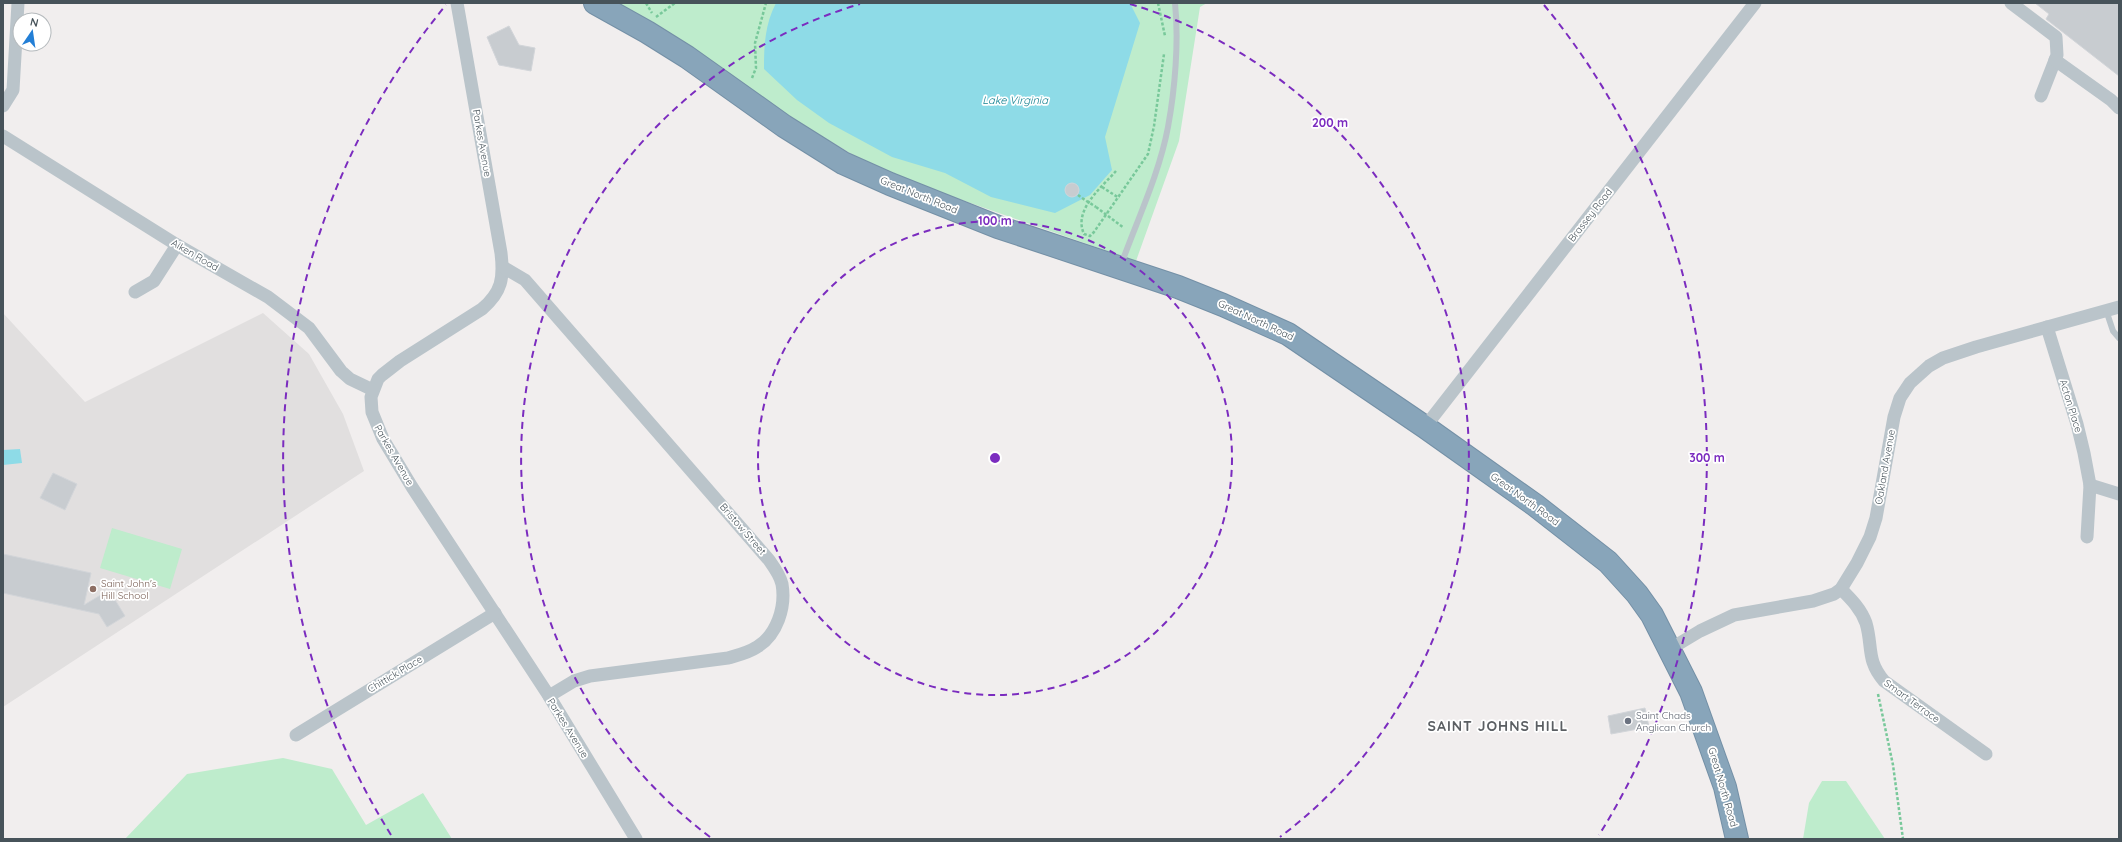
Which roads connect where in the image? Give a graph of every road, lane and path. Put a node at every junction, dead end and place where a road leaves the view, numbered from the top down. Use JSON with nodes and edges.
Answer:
{"nodes":[{"id":1,"x":18,"y":3,"type":"edge"},
{"id":2,"x":457,"y":3,"type":"edge"},
{"id":3,"x":595,"y":3,"type":"edge"},
{"id":4,"x":646,"y":3,"type":"edge"},
{"id":5,"x":766,"y":3,"type":"edge"},
{"id":6,"x":1158,"y":3,"type":"edge"},
{"id":7,"x":1175,"y":3,"type":"edge"},
{"id":8,"x":1755,"y":3,"type":"edge"},
{"id":9,"x":2011,"y":3,"type":"edge"},
{"id":10,"x":657,"y":17,"type":"dead end"},
{"id":11,"x":1166,"y":40,"type":"dead end"},
{"id":12,"x":1165,"y":47,"type":"dead end"},
{"id":13,"x":2055,"y":60,"type":"junction"},
{"id":14,"x":752,"y":78,"type":"dead end"},
{"id":15,"x":2041,"y":96,"type":"dead end"},
{"id":16,"x":3,"y":106,"type":"edge"},
{"id":17,"x":2119,"y":108,"type":"edge"},
{"id":18,"x":3,"y":136,"type":"edge"},
{"id":19,"x":1116,"y":171,"type":"dead end"},
{"id":20,"x":1102,"y":187,"type":"junction"},
{"id":21,"x":1078,"y":195,"type":"dead end"},
{"id":22,"x":1119,"y":198,"type":"junction"},
{"id":23,"x":1107,"y":216,"type":"junction"},
{"id":24,"x":177,"y":245,"type":"junction"},
{"id":25,"x":502,"y":267,"type":"junction"},
{"id":26,"x":1120,"y":268,"type":"junction"},
{"id":27,"x":135,"y":292,"type":"dead end"},
{"id":28,"x":2119,"y":306,"type":"edge"},
{"id":29,"x":2106,"y":310,"type":"junction"},
{"id":30,"x":2047,"y":327,"type":"junction"},
{"id":31,"x":2119,"y":338,"type":"edge"},
{"id":32,"x":373,"y":390,"type":"junction"},
{"id":33,"x":1425,"y":427,"type":"junction"},
{"id":34,"x":2090,"y":485,"type":"junction"},
{"id":35,"x":2119,"y":494,"type":"edge"},
{"id":36,"x":2087,"y":537,"type":"dead end"},
{"id":37,"x":1841,"y":588,"type":"junction"},
{"id":38,"x":495,"y":613,"type":"junction"},
{"id":39,"x":1670,"y":649,"type":"junction"},
{"id":40,"x":1877,"y":673,"type":"junction"},
{"id":41,"x":549,"y":696,"type":"junction"},
{"id":42,"x":296,"y":735,"type":"dead end"},
{"id":43,"x":1986,"y":754,"type":"dead end"},
{"id":44,"x":636,"y":839,"type":"edge"},
{"id":45,"x":1737,"y":839,"type":"edge"},
{"id":46,"x":1903,"y":839,"type":"edge"}],
"edges":[{"from":1,"to":16,"type":"street"},
{"from":2,"to":25,"type":"street","name":"Parkes Avenue"},
{"from":3,"to":26,"type":"highway","name":"Great North Road"},
{"from":4,"to":10,"type":"path"},
{"from":5,"to":14,"type":"path"},
{"from":6,"to":11,"type":"path"},
{"from":7,"to":26,"type":"lane"},
{"from":8,"to":33,"type":"street","name":"Brassey Road"},
{"from":9,"to":13,"type":"street"},
{"from":12,"to":22,"type":"path"},
{"from":13,"to":15,"type":"street"},
{"from":13,"to":17,"type":"street"},
{"from":18,"to":24,"type":"street","name":"Aiken Road"},
{"from":19,"to":20,"type":"path"},
{"from":20,"to":22,"type":"path"},
{"from":20,"to":23,"type":"path"},
{"from":21,"to":23,"type":"path","bridge":true},
{"from":22,"to":23,"type":"path"},
{"from":24,"to":27,"type":"street"},
{"from":24,"to":32,"type":"street","name":"Aiken Road"},
{"from":25,"to":32,"type":"street","name":"Parkes Avenue"},
{"from":25,"to":41,"type":"street","name":"Bristow Street"},
{"from":26,"to":33,"type":"highway","name":"Great North Road"},
{"from":28,"to":29,"type":"street","name":"Oakland Avenue"},
{"from":29,"to":30,"type":"street","name":"Oakland Avenue"},
{"from":29,"to":31,"type":"lane"},
{"from":30,"to":34,"type":"street","name":"Acton Place"},
{"from":30,"to":37,"type":"street","name":"Oakland Avenue"},
{"from":32,"to":38,"type":"street","name":"Parkes Avenue"},
{"from":33,"to":39,"type":"highway","name":"Great North Road"},
{"from":34,"to":35,"type":"street"},
{"from":34,"to":36,"type":"street","name":"Acton Place"},
{"from":37,"to":39,"type":"street","name":"Oakland Avenue"},
{"from":37,"to":40,"type":"street","name":"Smart Terrace"},
{"from":38,"to":41,"type":"street","name":"Parkes Avenue"},
{"from":38,"to":42,"type":"street","name":"Chittick Place"},
{"from":39,"to":45,"type":"highway","name":"Great North Road"},
{"from":40,"to":43,"type":"street","name":"Smart Terrace"},
{"from":40,"to":46,"type":"path"},
{"from":41,"to":44,"type":"street","name":"Parkes Avenue"}]}
